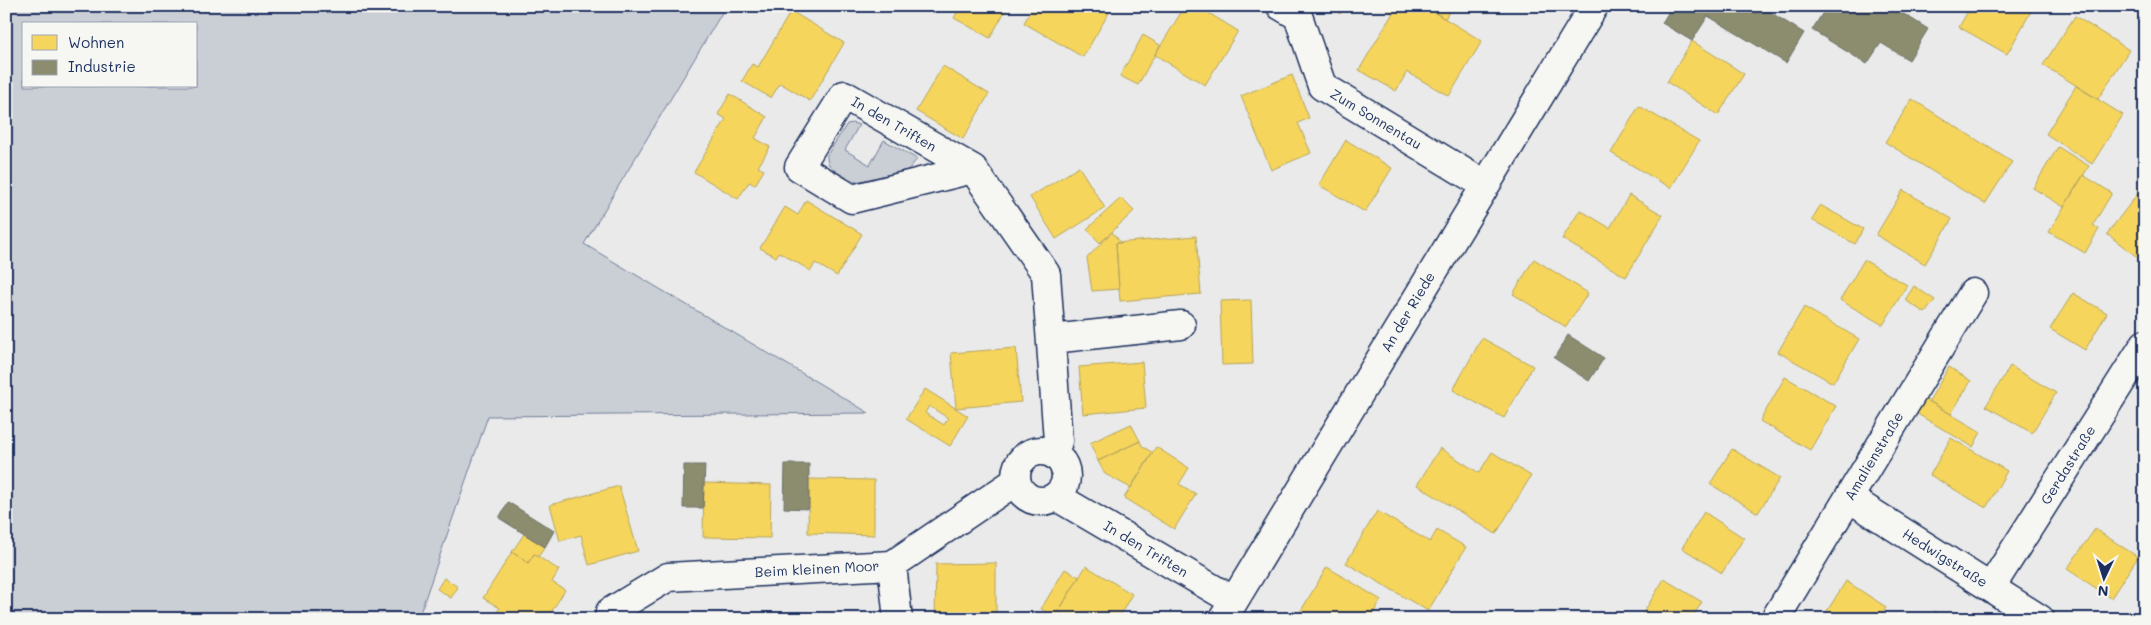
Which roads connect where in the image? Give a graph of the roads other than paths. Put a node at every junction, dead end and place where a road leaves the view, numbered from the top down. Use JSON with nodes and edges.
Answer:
{"nodes":[{"id":1,"x":1281,"y":6,"type":"edge"},
{"id":2,"x":1594,"y":6,"type":"edge"},
{"id":3,"x":973,"y":169,"type":"junction"},
{"id":4,"x":1485,"y":185,"type":"junction"},
{"id":5,"x":1973,"y":293,"type":"dead end"},
{"id":6,"x":1181,"y":326,"type":"dead end"},
{"id":7,"x":1052,"y":339,"type":"junction"},
{"id":8,"x":2145,"y":344,"type":"edge"},
{"id":9,"x":1054,"y":454,"type":"junction"},
{"id":10,"x":1016,"y":481,"type":"junction"},
{"id":11,"x":1057,"y":497,"type":"junction"},
{"id":12,"x":1849,"y":498,"type":"junction"},
{"id":13,"x":892,"y":565,"type":"junction"},
{"id":14,"x":1991,"y":586,"type":"junction"},
{"id":15,"x":1228,"y":610,"type":"edge"},
{"id":16,"x":609,"y":619,"type":"edge"},
{"id":17,"x":898,"y":619,"type":"edge"},
{"id":18,"x":1775,"y":619,"type":"edge"},
{"id":19,"x":2040,"y":619,"type":"edge"}],
"edges":[{"from":1,"to":4,"type":"street","name":"Zum Sonnentau"},
{"from":2,"to":4,"type":"street","name":"An der Riede"},
{"from":3,"to":3,"type":"street","name":"In den Triften"},
{"from":3,"to":7,"type":"street","name":"In den Triften"},
{"from":4,"to":15,"type":"street","name":"An der Riede"},
{"from":5,"to":12,"type":"street","name":"Amalienstraße"},
{"from":6,"to":7,"type":"street"},
{"from":7,"to":9,"type":"street","name":"In den Triften"},
{"from":8,"to":14,"type":"street","name":"Gerdastraße"},
{"from":9,"to":10,"type":"street"},
{"from":9,"to":11,"type":"street"},
{"from":10,"to":11,"type":"street"},
{"from":10,"to":13,"type":"street","name":"Beim kleinen Moor"},
{"from":11,"to":15,"type":"street","name":"In den Triften"},
{"from":12,"to":14,"type":"street","name":"Hedwigstraße"},
{"from":12,"to":18,"type":"street","name":"Amalienstraße"},
{"from":13,"to":16,"type":"street","name":"Beim kleinen Moor"},
{"from":13,"to":17,"type":"street"},
{"from":14,"to":19,"type":"street","name":"Hedwigstraße"}]}
